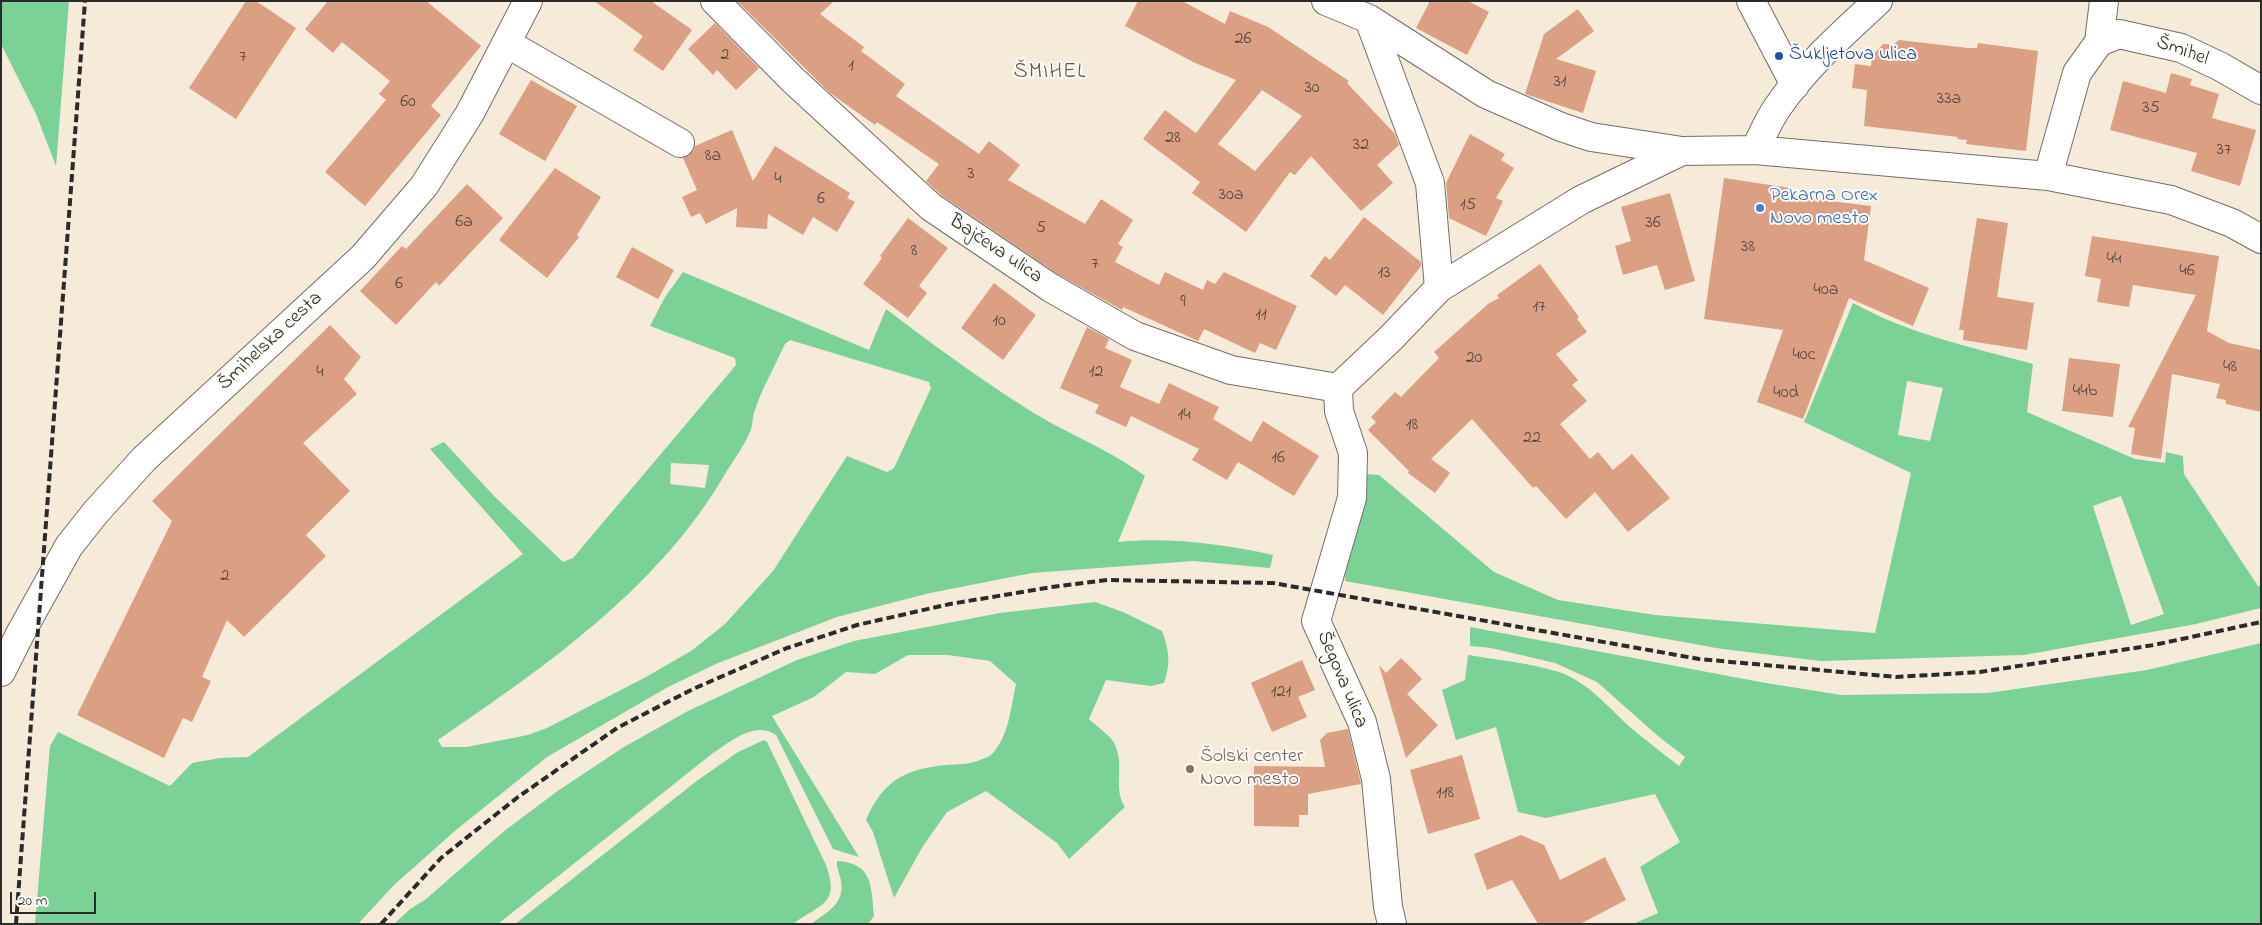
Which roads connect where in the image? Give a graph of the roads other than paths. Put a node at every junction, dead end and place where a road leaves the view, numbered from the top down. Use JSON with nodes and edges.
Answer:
{"nodes":[{"id":1,"x":528,"y":1,"type":"edge"},
{"id":2,"x":715,"y":1,"type":"edge"},
{"id":3,"x":1326,"y":1,"type":"edge"},
{"id":4,"x":1751,"y":1,"type":"edge"},
{"id":5,"x":1878,"y":1,"type":"edge"},
{"id":6,"x":2104,"y":1,"type":"edge"},
{"id":7,"x":1369,"y":19,"type":"junction"},
{"id":8,"x":2099,"y":42,"type":"junction"},
{"id":9,"x":508,"y":44,"type":"junction"},
{"id":10,"x":1795,"y":86,"type":"junction"},
{"id":11,"x":2261,"y":90,"type":"edge"},
{"id":12,"x":680,"y":143,"type":"dead end"},
{"id":13,"x":1755,"y":150,"type":"junction"},
{"id":14,"x":1682,"y":151,"type":"junction"},
{"id":15,"x":2048,"y":176,"type":"junction"},
{"id":16,"x":2261,"y":239,"type":"edge"},
{"id":17,"x":1439,"y":288,"type":"junction"},
{"id":18,"x":1339,"y":399,"type":"junction"},
{"id":19,"x":1,"y":672,"type":"edge"},
{"id":20,"x":1392,"y":924,"type":"edge"}],
"edges":[{"from":1,"to":9,"type":"street","name":"Šmihelska cesta"},
{"from":2,"to":18,"type":"street","name":"Bajčeva ulica"},
{"from":3,"to":7,"type":"street"},
{"from":4,"to":10,"type":"street"},
{"from":5,"to":10,"type":"street"},
{"from":6,"to":8,"type":"street"},
{"from":7,"to":14,"type":"street"},
{"from":7,"to":17,"type":"street"},
{"from":8,"to":11,"type":"street","name":"Šmihel"},
{"from":8,"to":15,"type":"street"},
{"from":9,"to":12,"type":"street"},
{"from":9,"to":19,"type":"street","name":"Šmihelska cesta"},
{"from":10,"to":13,"type":"street"},
{"from":13,"to":14,"type":"street"},
{"from":13,"to":15,"type":"street"},
{"from":14,"to":17,"type":"street"},
{"from":15,"to":16,"type":"street"},
{"from":17,"to":18,"type":"street"},
{"from":18,"to":20,"type":"street","name":"Šegova ulica"}]}
